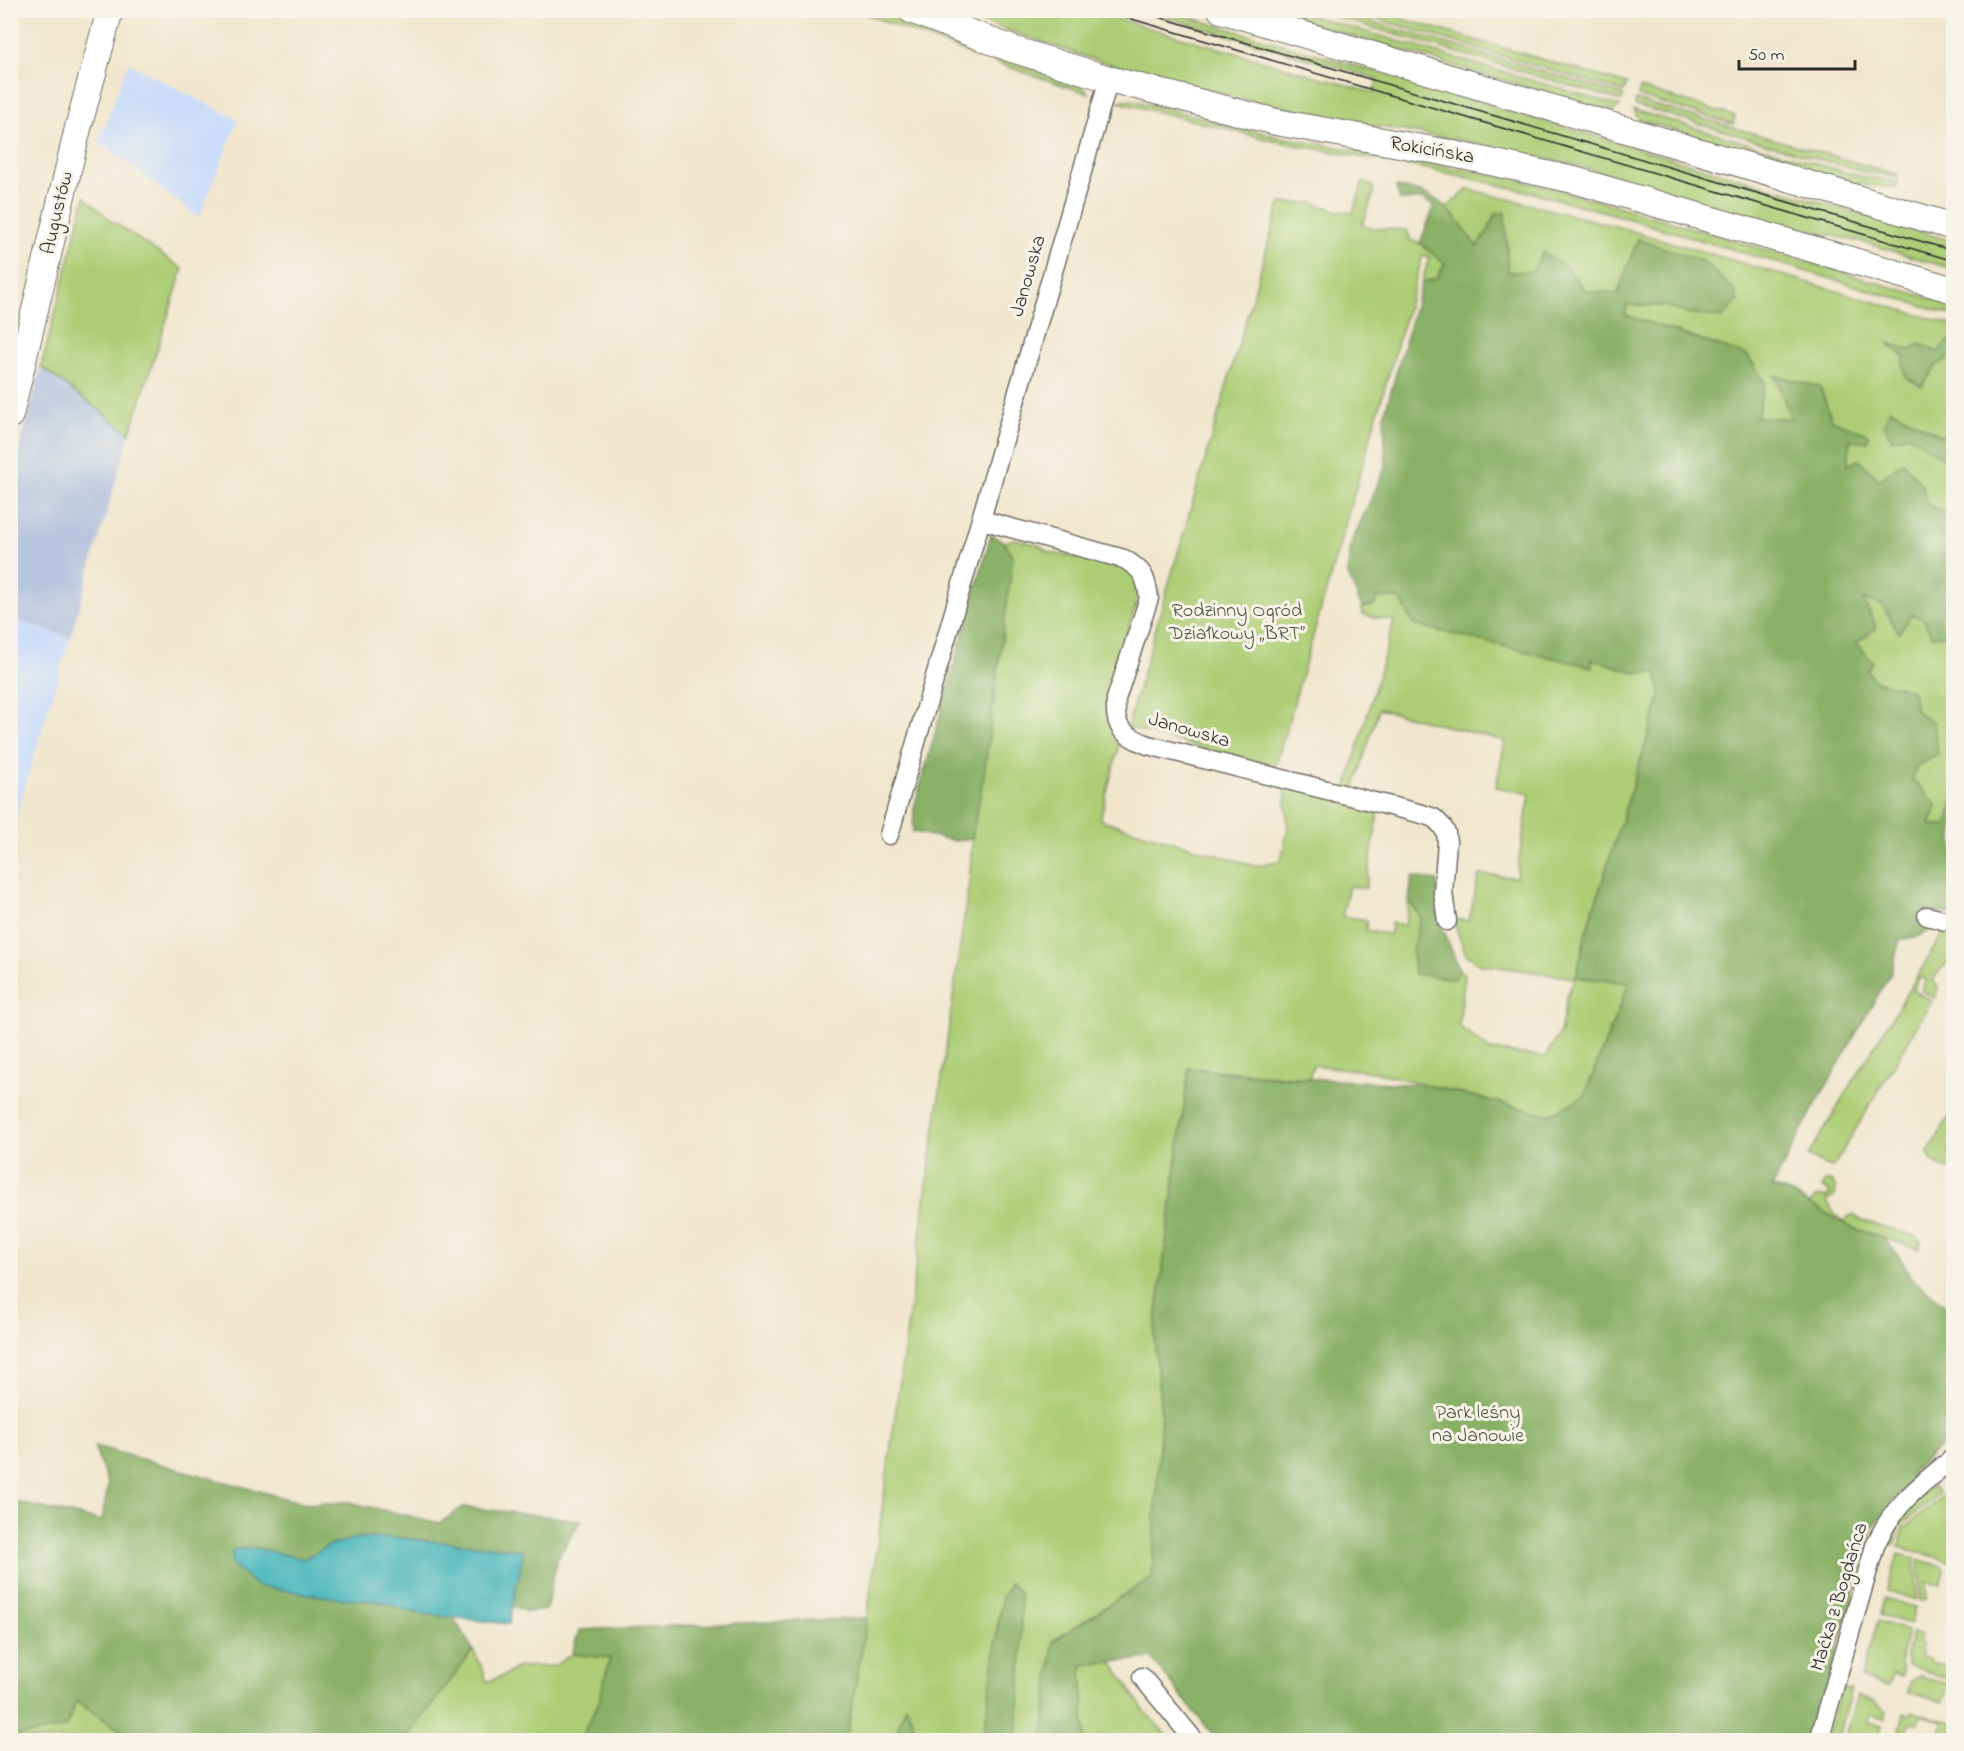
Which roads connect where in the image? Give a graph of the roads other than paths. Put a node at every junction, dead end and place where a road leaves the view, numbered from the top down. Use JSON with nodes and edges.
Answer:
{"nodes":[{"id":1,"x":110,"y":10,"type":"edge"},
{"id":2,"x":911,"y":10,"type":"edge"},
{"id":3,"x":1221,"y":10,"type":"edge"},
{"id":4,"x":1109,"y":79,"type":"junction"},
{"id":5,"x":1953,"y":227,"type":"edge"},
{"id":6,"x":1953,"y":290,"type":"edge"},
{"id":7,"x":10,"y":416,"type":"edge"},
{"id":8,"x":982,"y":520,"type":"junction"},
{"id":9,"x":889,"y":835,"type":"dead end"},
{"id":10,"x":1927,"y":916,"type":"dead end"},
{"id":11,"x":1447,"y":921,"type":"dead end"},
{"id":12,"x":1953,"y":923,"type":"edge"},
{"id":13,"x":1953,"y":1457,"type":"edge"},
{"id":14,"x":1142,"y":1677,"type":"dead end"},
{"id":15,"x":1194,"y":1740,"type":"edge"},
{"id":16,"x":1819,"y":1740,"type":"edge"}],
"edges":[{"from":1,"to":7,"type":"main road","name":"Augustów"},
{"from":2,"to":4,"type":"main road","name":"Rokicińska"},
{"from":3,"to":5,"type":"main road"},
{"from":4,"to":6,"type":"main road","name":"Rokicińska"},
{"from":4,"to":8,"type":"street","name":"Janowska"},
{"from":8,"to":9,"type":"street","name":"Janowska"},
{"from":8,"to":11,"type":"street","name":"Janowska"},
{"from":10,"to":12,"type":"street"},
{"from":13,"to":16,"type":"street","name":"Maćka z Bogdańca"},
{"from":14,"to":15,"type":"street"}]}
